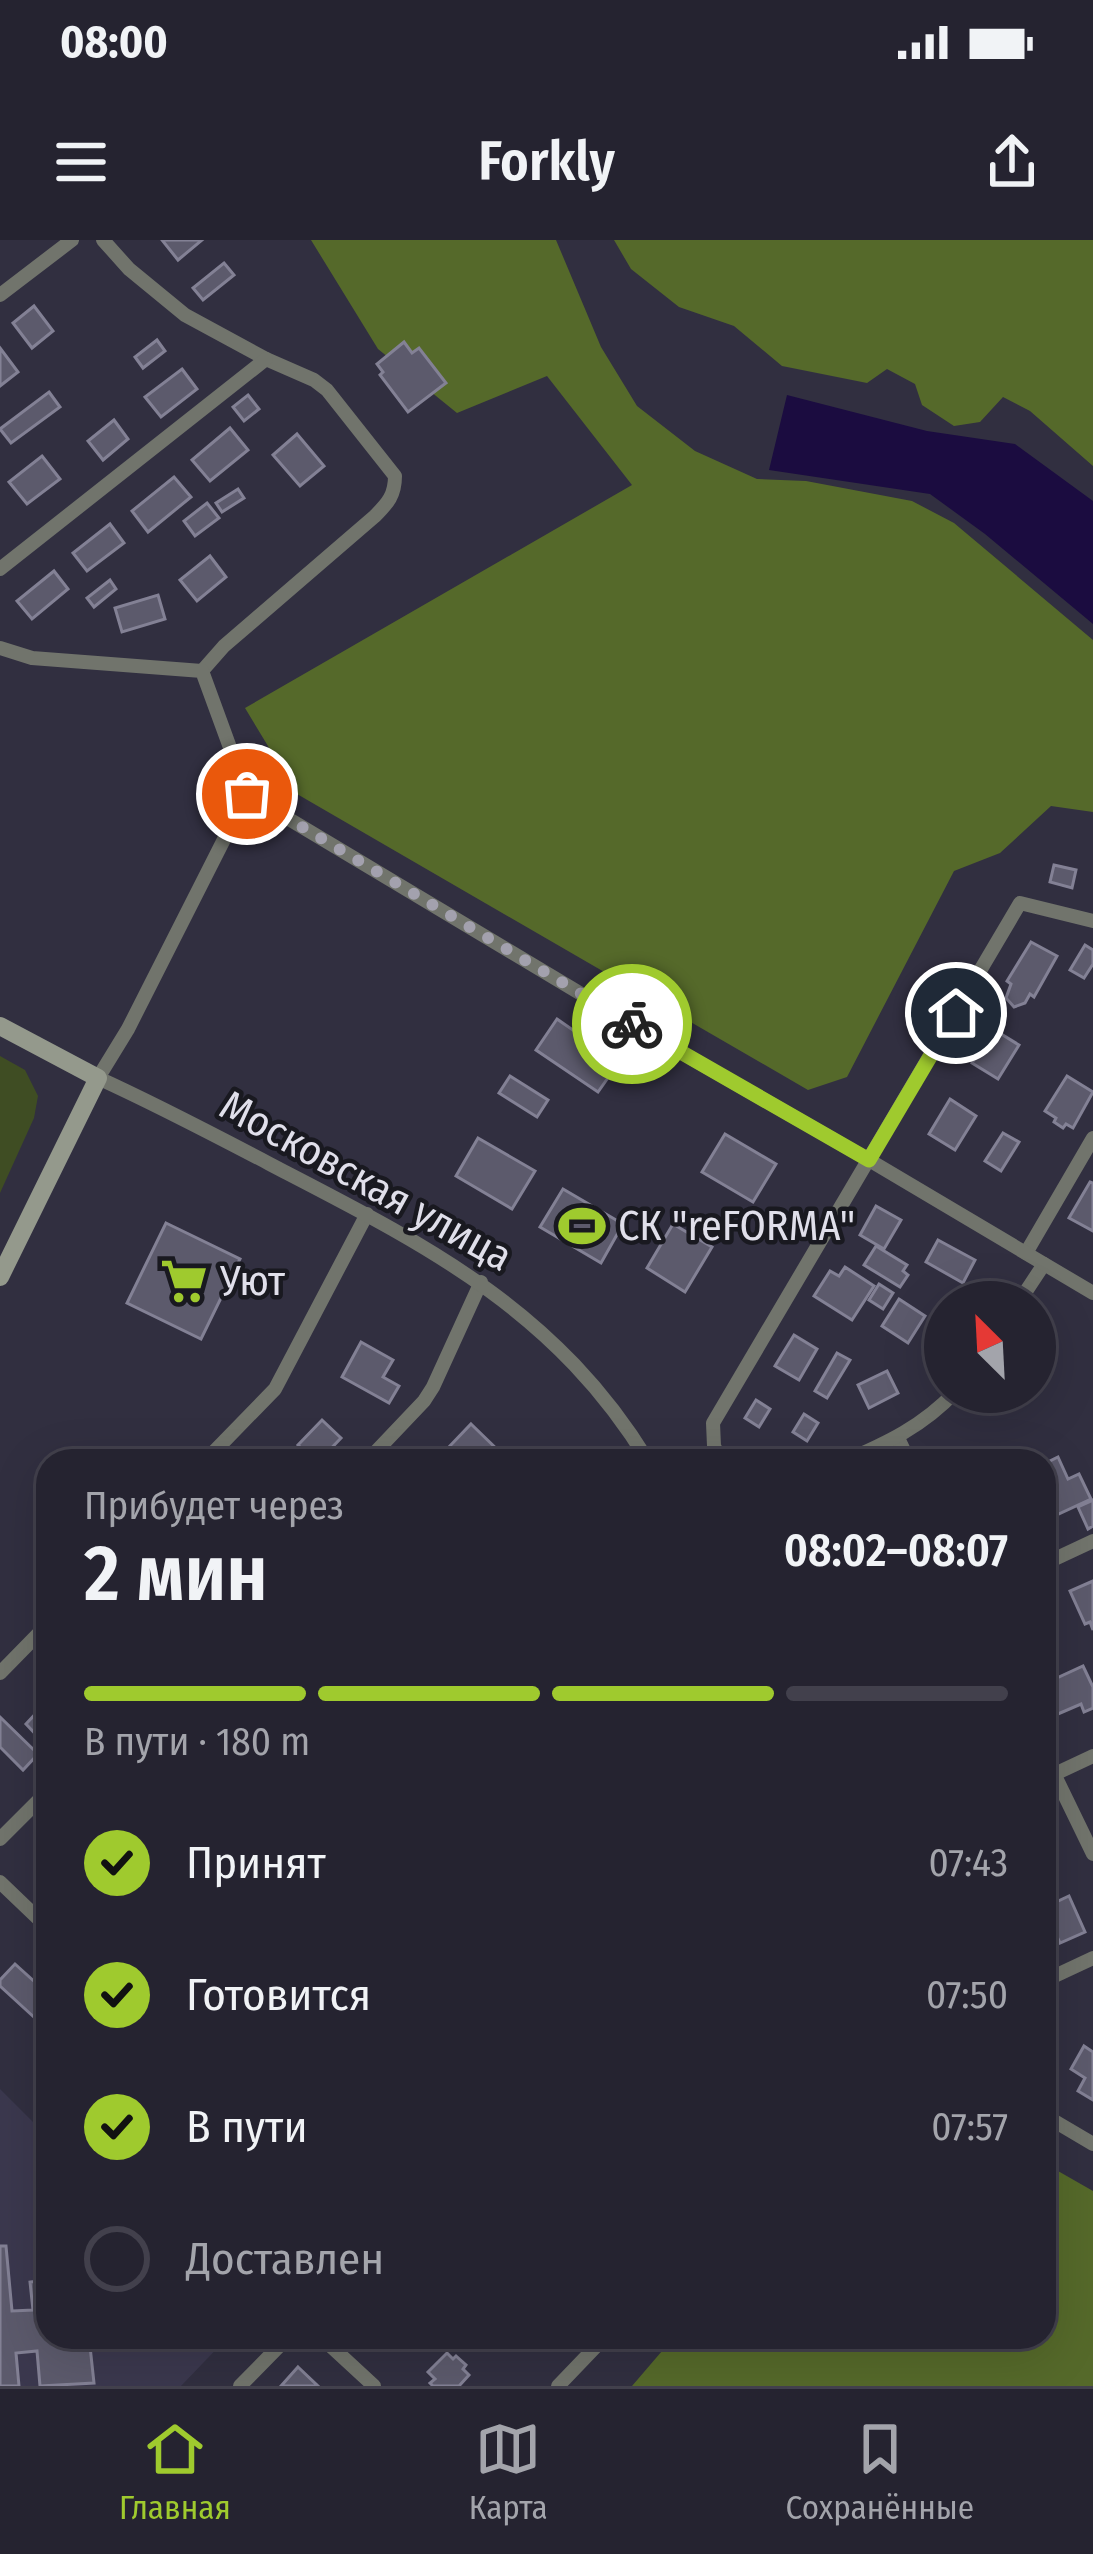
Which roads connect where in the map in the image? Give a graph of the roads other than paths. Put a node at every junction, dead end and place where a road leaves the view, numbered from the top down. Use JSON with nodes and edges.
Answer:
{"nodes":[{"id":1,"x":72,"y":240,"type":"edge"},
{"id":2,"x":103,"y":240,"type":"edge"},
{"id":3,"x":0,"y":296,"type":"edge"},
{"id":4,"x":266,"y":359,"type":"junction"},
{"id":5,"x":0,"y":569,"type":"edge"},
{"id":6,"x":0,"y":648,"type":"edge"},
{"id":7,"x":202,"y":671,"type":"junction"},
{"id":8,"x":247,"y":794,"type":"junction"},
{"id":9,"x":1093,"y":921,"type":"edge"},
{"id":10,"x":0,"y":1026,"type":"edge"},
{"id":11,"x":98,"y":1078,"type":"junction"},
{"id":12,"x":1093,"y":1138,"type":"edge"},
{"id":13,"x":869,"y":1160,"type":"junction"},
{"id":14,"x":367,"y":1214,"type":"junction"},
{"id":15,"x":1027,"y":1252,"type":"junction"},
{"id":16,"x":1044,"y":1264,"type":"junction"},
{"id":17,"x":0,"y":1276,"type":"edge"},
{"id":18,"x":1032,"y":1281,"type":"edge"},
{"id":19,"x":481,"y":1282,"type":"junction"},
{"id":20,"x":1093,"y":1293,"type":"edge"},
{"id":21,"x":933,"y":1413,"type":"edge"},
{"id":22,"x":898,"y":1438,"type":"junction"},
{"id":23,"x":218,"y":1449,"type":"edge"},
{"id":24,"x":378,"y":1449,"type":"edge"},
{"id":25,"x":639,"y":1449,"type":"edge"},
{"id":26,"x":716,"y":1449,"type":"edge"},
{"id":27,"x":873,"y":1449,"type":"edge"},
{"id":28,"x":903,"y":1449,"type":"edge"},
{"id":29,"x":1093,"y":1541,"type":"edge"},
{"id":30,"x":1056,"y":1558,"type":"edge"},
{"id":31,"x":36,"y":1636,"type":"edge"},
{"id":32,"x":0,"y":1673,"type":"edge"},
{"id":33,"x":1093,"y":1756,"type":"edge"},
{"id":34,"x":1056,"y":1773,"type":"edge"},
{"id":35,"x":1056,"y":1788,"type":"edge"},
{"id":36,"x":36,"y":1803,"type":"edge"},
{"id":37,"x":0,"y":1839,"type":"edge"},
{"id":38,"x":1093,"y":1854,"type":"edge"},
{"id":39,"x":0,"y":1882,"type":"edge"},
{"id":40,"x":36,"y":1916,"type":"edge"},
{"id":41,"x":1093,"y":1958,"type":"edge"},
{"id":42,"x":1056,"y":1976,"type":"edge"},
{"id":43,"x":1056,"y":2121,"type":"edge"},
{"id":44,"x":1093,"y":2144,"type":"edge"},
{"id":45,"x":276,"y":2349,"type":"edge"},
{"id":46,"x":334,"y":2349,"type":"edge"},
{"id":47,"x":593,"y":2349,"type":"edge"},
{"id":48,"x":240,"y":2386,"type":"edge"},
{"id":49,"x":374,"y":2386,"type":"edge"},
{"id":50,"x":558,"y":2386,"type":"edge"}],
"edges":[{"from":1,"to":3,"type":"street"},
{"from":2,"to":4,"type":"street"},
{"from":4,"to":5,"type":"street"},
{"from":4,"to":7,"type":"street"},
{"from":6,"to":7,"type":"street"},
{"from":7,"to":8,"type":"street"},
{"from":8,"to":11,"type":"street"},
{"from":8,"to":13,"type":"street"},
{"from":9,"to":13,"type":"street"},
{"from":10,"to":11,"type":"main road","name":"Московская улица"},
{"from":11,"to":14,"type":"street","name":"Московская улица"},
{"from":11,"to":17,"type":"main road"},
{"from":12,"to":15,"type":"street"},
{"from":13,"to":15,"type":"street"},
{"from":13,"to":26,"type":"street"},
{"from":14,"to":19,"type":"street","name":"Московская улица"},
{"from":14,"to":23,"type":"street"},
{"from":15,"to":16,"type":"street"},
{"from":16,"to":18,"type":"street"},
{"from":16,"to":20,"type":"street"},
{"from":19,"to":24,"type":"street"},
{"from":19,"to":25,"type":"street","name":"Московская улица"},
{"from":21,"to":22,"type":"street"},
{"from":22,"to":27,"type":"street"},
{"from":22,"to":28,"type":"street"},
{"from":29,"to":30,"type":"street"},
{"from":31,"to":32,"type":"street"},
{"from":33,"to":34,"type":"street"},
{"from":35,"to":38,"type":"street"},
{"from":36,"to":37,"type":"street"},
{"from":39,"to":40,"type":"street"},
{"from":41,"to":42,"type":"street"},
{"from":43,"to":44,"type":"street"},
{"from":45,"to":48,"type":"street"},
{"from":46,"to":49,"type":"street"},
{"from":47,"to":50,"type":"street"}]}
